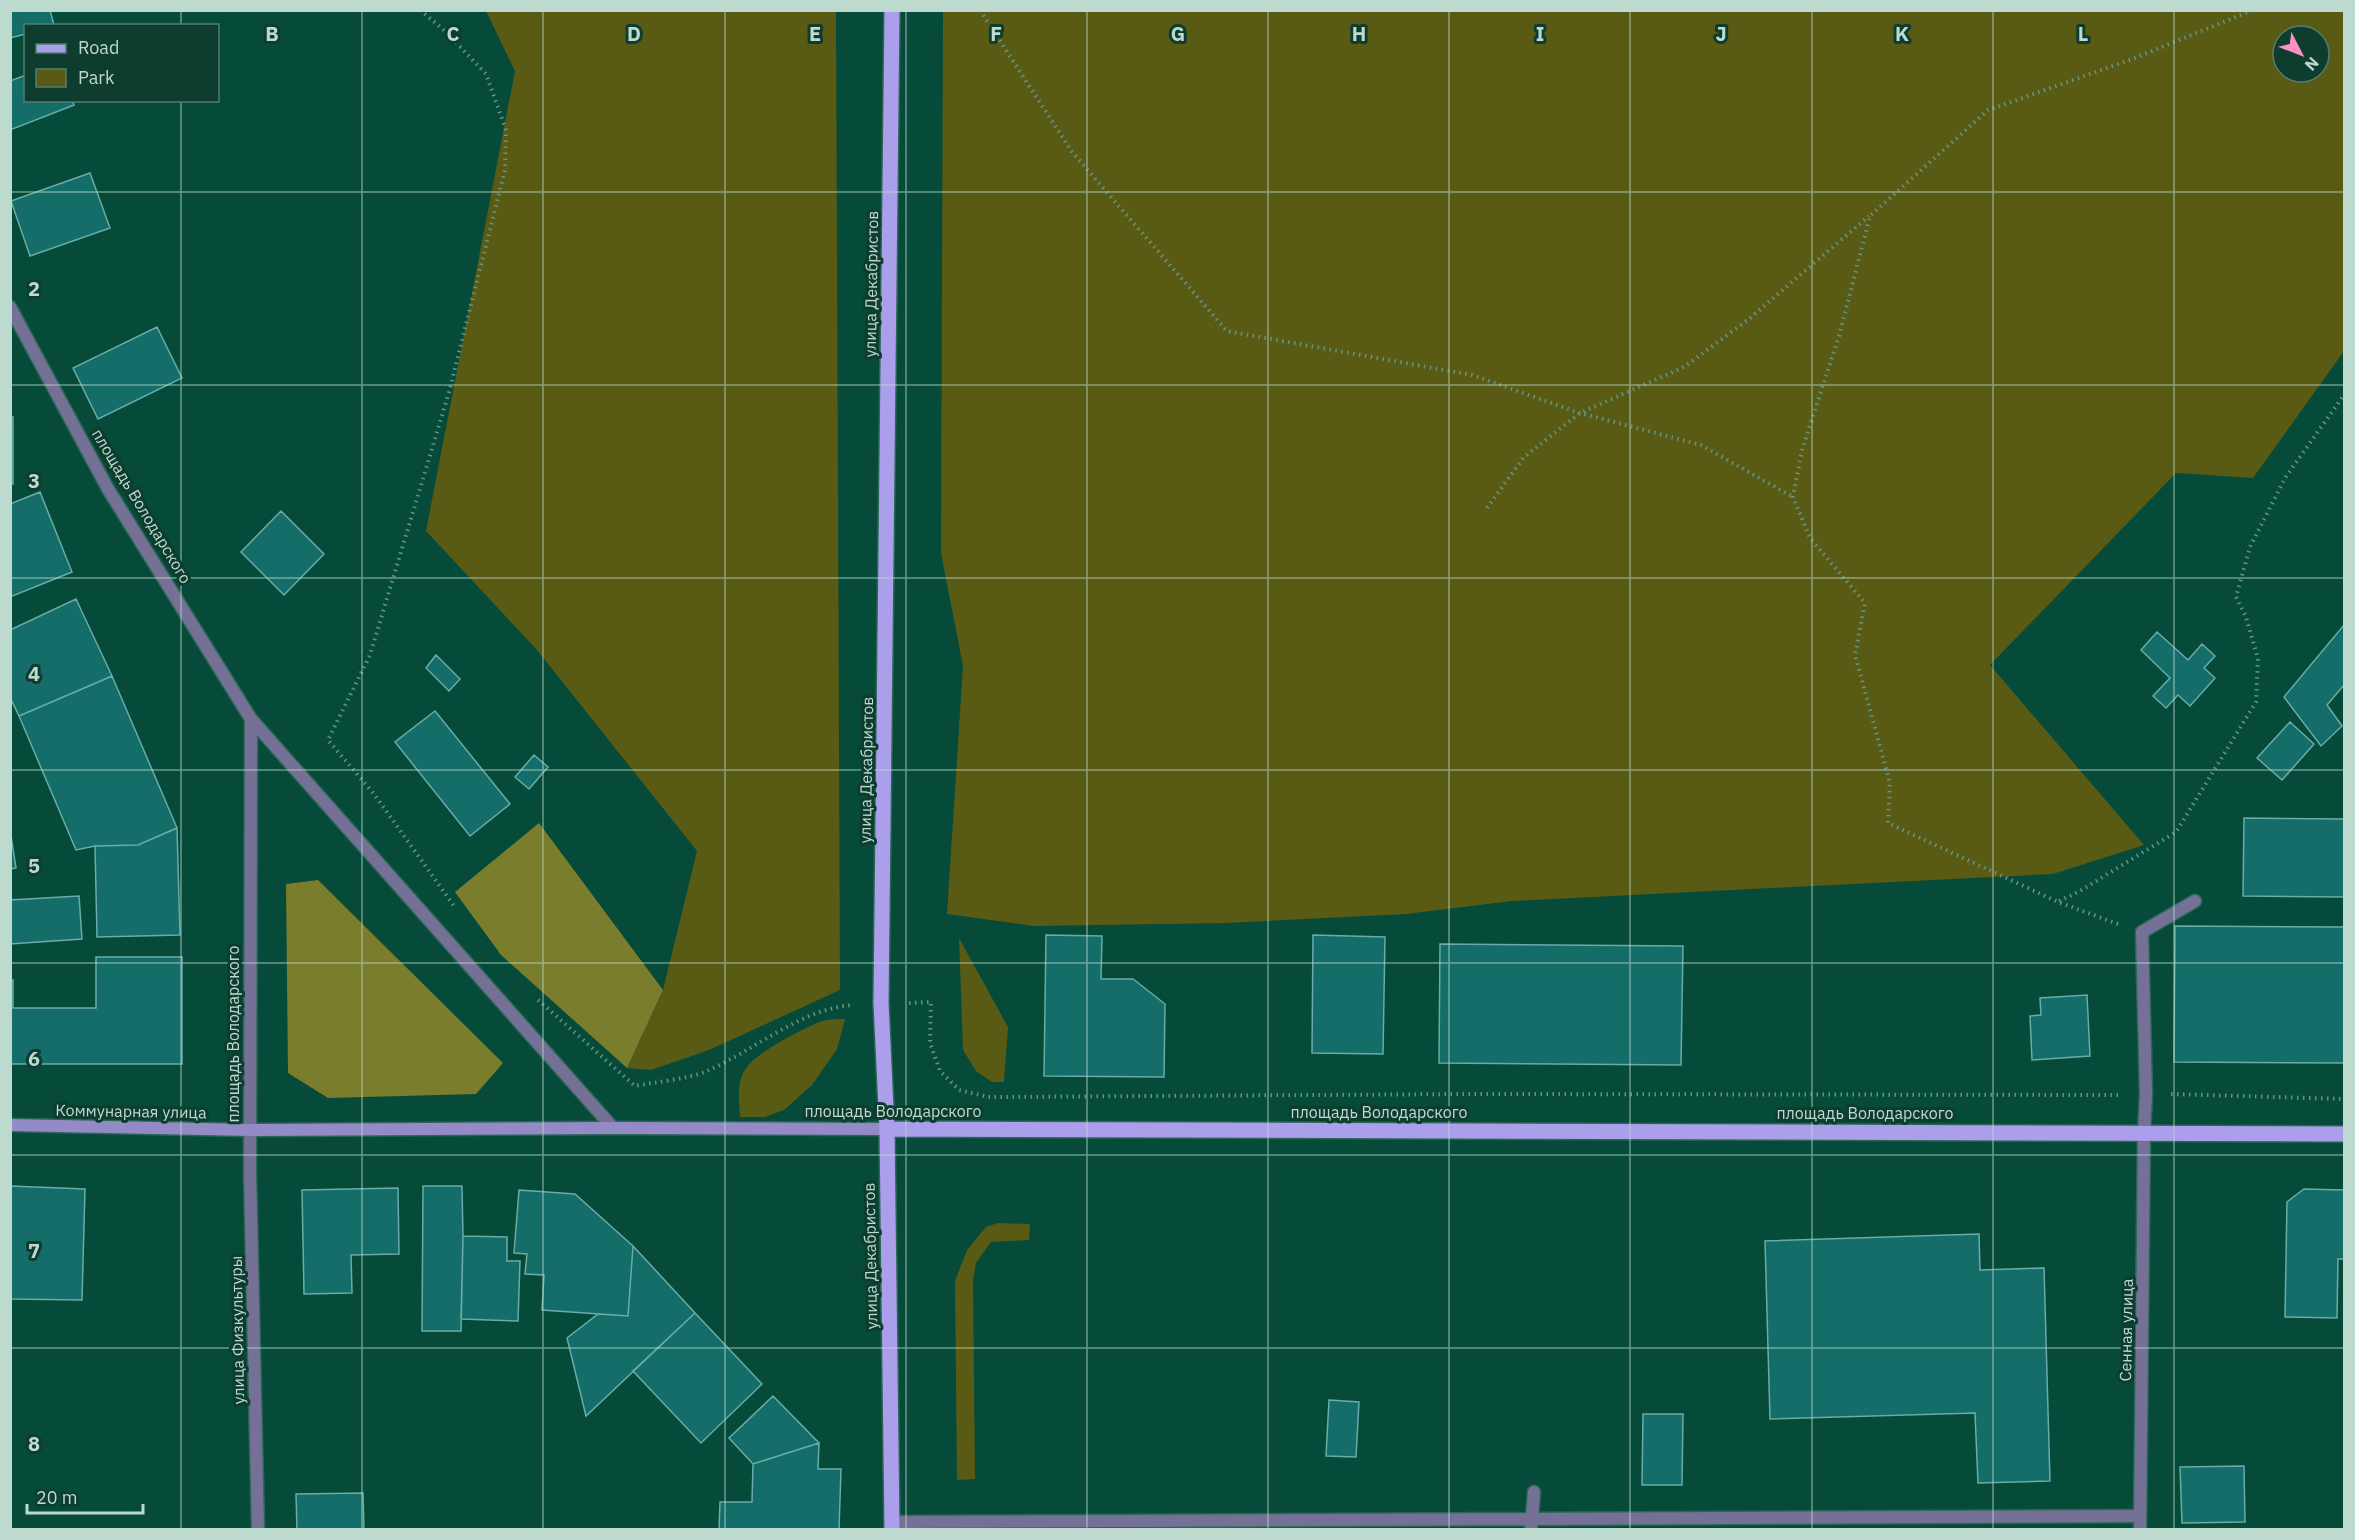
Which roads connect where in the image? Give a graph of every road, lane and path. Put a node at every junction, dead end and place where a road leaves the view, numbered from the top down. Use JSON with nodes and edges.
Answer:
{"nodes":[{"id":1,"x":420,"y":10,"type":"edge"},
{"id":2,"x":892,"y":10,"type":"edge"},
{"id":3,"x":980,"y":10,"type":"edge"},
{"id":4,"x":2253,"y":10,"type":"edge"},
{"id":5,"x":1870,"y":216,"type":"junction"},
{"id":6,"x":10,"y":307,"type":"edge"},
{"id":7,"x":2344,"y":395,"type":"edge"},
{"id":8,"x":1580,"y":413,"type":"junction"},
{"id":9,"x":1793,"y":497,"type":"junction"},
{"id":10,"x":1487,"y":508,"type":"dead end"},
{"id":11,"x":251,"y":719,"type":"junction"},
{"id":12,"x":2195,"y":901,"type":"dead end"},
{"id":13,"x":2058,"y":902,"type":"junction"},
{"id":14,"x":455,"y":906,"type":"dead end"},
{"id":15,"x":2142,"y":932,"type":"junction"},
{"id":16,"x":530,"y":993,"type":"dead end"},
{"id":17,"x":881,"y":1004,"type":"junction"},
{"id":18,"x":2146,"y":1095,"type":"junction"},
{"id":19,"x":2344,"y":1099,"type":"edge"},
{"id":20,"x":10,"y":1125,"type":"edge"},
{"id":21,"x":613,"y":1128,"type":"junction"},
{"id":22,"x":887,"y":1129,"type":"junction"},
{"id":23,"x":250,"y":1130,"type":"junction"},
{"id":24,"x":2144,"y":1132,"type":"junction"},
{"id":25,"x":2344,"y":1134,"type":"edge"},
{"id":26,"x":1534,"y":1492,"type":"dead end"},
{"id":27,"x":2140,"y":1516,"type":"junction"},
{"id":28,"x":1531,"y":1524,"type":"edge"},
{"id":29,"x":892,"y":1526,"type":"edge"},
{"id":30,"x":258,"y":1530,"type":"edge"},
{"id":31,"x":2140,"y":1530,"type":"edge"}],
"edges":[{"from":1,"to":14,"type":"path"},
{"from":2,"to":17,"type":"main road","name":"улица Декабристов"},
{"from":3,"to":8,"type":"path"},
{"from":4,"to":5,"type":"path"},
{"from":5,"to":8,"type":"path"},
{"from":5,"to":9,"type":"path"},
{"from":6,"to":11,"type":"street","name":"площадь Володарского"},
{"from":7,"to":13,"type":"path"},
{"from":8,"to":9,"type":"path"},
{"from":8,"to":10,"type":"path"},
{"from":9,"to":13,"type":"path"},
{"from":11,"to":21,"type":"street","name":"площадь Володарского"},
{"from":11,"to":23,"type":"street","name":"площадь Володарского"},
{"from":12,"to":15,"type":"street"},
{"from":13,"to":15,"type":"path"},
{"from":15,"to":18,"type":"street","name":"Сенная улица"},
{"from":16,"to":17,"type":"path"},
{"from":17,"to":18,"type":"path"},
{"from":17,"to":22,"type":"main road","name":"улица Декабристов"},
{"from":18,"to":19,"type":"path"},
{"from":18,"to":24,"type":"street","name":"Сенная улица"},
{"from":20,"to":23,"type":"main road","name":"Коммунарная улица"},
{"from":21,"to":22,"type":"main road","name":"площадь Володарского"},
{"from":21,"to":23,"type":"main road","name":"площадь Володарского"},
{"from":22,"to":24,"type":"main road","name":"площадь Володарского"},
{"from":22,"to":29,"type":"main road","name":"улица Декабристов"},
{"from":23,"to":30,"type":"street","name":"улица Физкультуры"},
{"from":24,"to":25,"type":"main road","name":"площадь Володарского"},
{"from":24,"to":27,"type":"street","name":"Сенная улица"},
{"from":26,"to":28,"type":"street"},
{"from":27,"to":28,"type":"street"},
{"from":27,"to":31,"type":"street","name":"Сенная улица"},
{"from":28,"to":29,"type":"street"}]}
